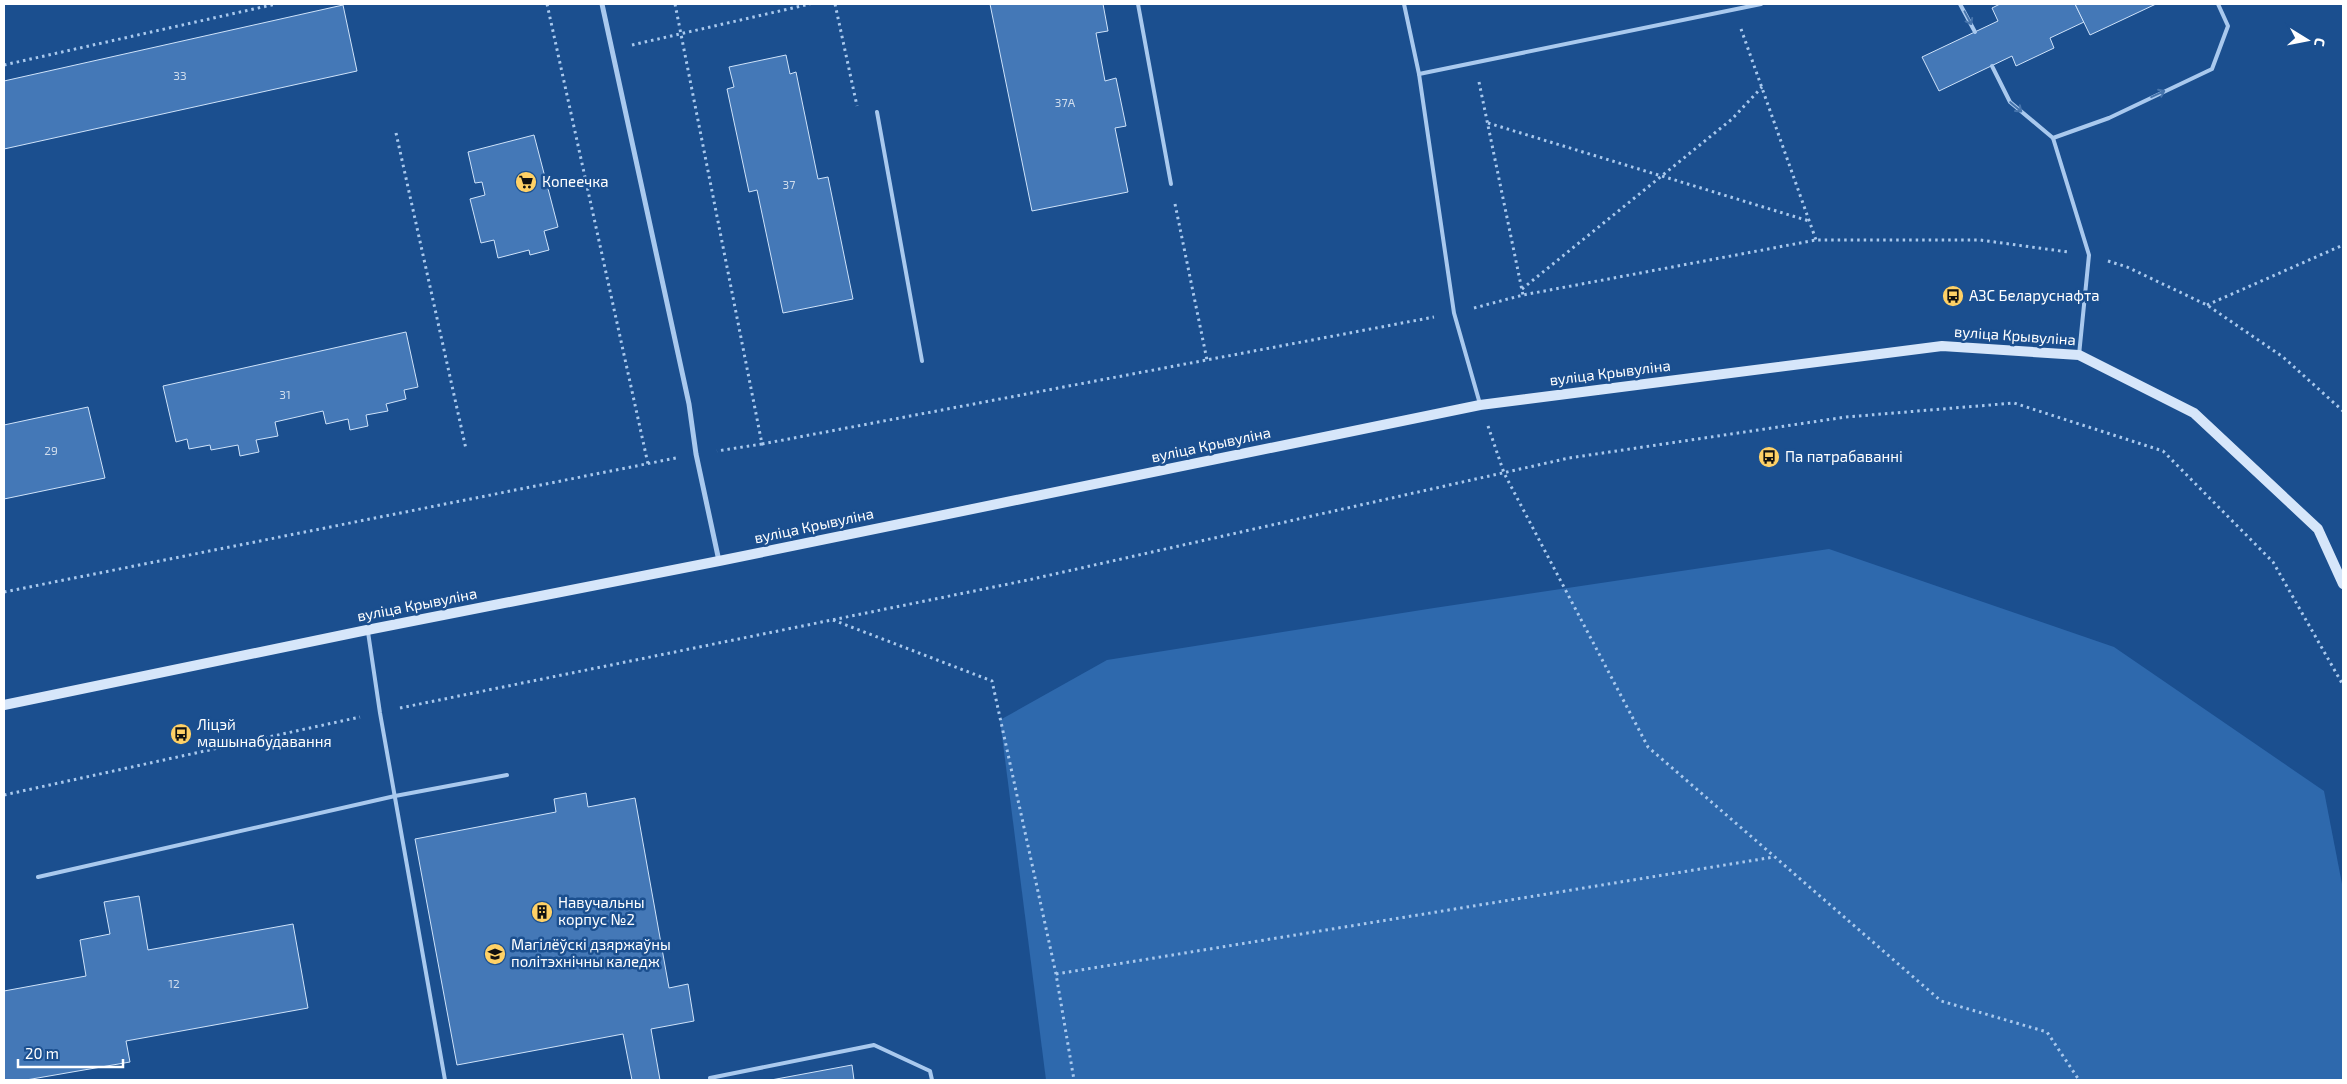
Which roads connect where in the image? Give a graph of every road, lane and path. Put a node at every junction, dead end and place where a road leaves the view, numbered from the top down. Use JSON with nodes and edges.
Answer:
{"nodes":[{"id":1,"x":276,"y":4,"type":"edge"},
{"id":2,"x":547,"y":4,"type":"edge"},
{"id":3,"x":602,"y":4,"type":"edge"},
{"id":4,"x":674,"y":4,"type":"edge"},
{"id":5,"x":810,"y":4,"type":"edge"},
{"id":6,"x":835,"y":4,"type":"edge"},
{"id":7,"x":1138,"y":4,"type":"edge"},
{"id":8,"x":1404,"y":4,"type":"edge"},
{"id":9,"x":1761,"y":4,"type":"edge"},
{"id":10,"x":1960,"y":4,"type":"edge"},
{"id":11,"x":2218,"y":4,"type":"edge"},
{"id":12,"x":1735,"y":11,"type":"junction"},
{"id":13,"x":1975,"y":32,"type":"dead end"},
{"id":14,"x":680,"y":34,"type":"junction"},
{"id":15,"x":612,"y":49,"type":"junction"},
{"id":16,"x":1475,"y":63,"type":"junction"},
{"id":17,"x":4,"y":65,"type":"edge"},
{"id":18,"x":1992,"y":66,"type":"dead end"},
{"id":19,"x":1419,"y":74,"type":"junction"},
{"id":20,"x":1762,"y":87,"type":"junction"},
{"id":21,"x":877,"y":112,"type":"joint"},
{"id":22,"x":1488,"y":123,"type":"junction"},
{"id":23,"x":396,"y":133,"type":"dead end"},
{"id":24,"x":2053,"y":138,"type":"junction"},
{"id":25,"x":1661,"y":176,"type":"junction"},
{"id":26,"x":1171,"y":184,"type":"joint"},
{"id":27,"x":1809,"y":221,"type":"junction"},
{"id":28,"x":1816,"y":240,"type":"junction"},
{"id":29,"x":2343,"y":245,"type":"edge"},
{"id":30,"x":2089,"y":255,"type":"junction"},
{"id":31,"x":1522,"y":289,"type":"junction"},
{"id":32,"x":1523,"y":295,"type":"junction"},
{"id":33,"x":2207,"y":305,"type":"junction"},
{"id":34,"x":1454,"y":313,"type":"junction"},
{"id":35,"x":2080,"y":355,"type":"junction"},
{"id":36,"x":1207,"y":360,"type":"junction"},
{"id":37,"x":922,"y":361,"type":"dead end"},
{"id":38,"x":1480,"y":404,"type":"junction"},
{"id":39,"x":2343,"y":411,"type":"edge"},
{"id":40,"x":762,"y":444,"type":"junction"},
{"id":41,"x":466,"y":449,"type":"dead end"},
{"id":42,"x":696,"y":454,"type":"junction"},
{"id":43,"x":648,"y":464,"type":"junction"},
{"id":44,"x":1504,"y":473,"type":"junction"},
{"id":45,"x":719,"y":561,"type":"junction"},
{"id":46,"x":2343,"y":584,"type":"edge"},
{"id":47,"x":4,"y":592,"type":"edge"},
{"id":48,"x":832,"y":620,"type":"junction"},
{"id":49,"x":367,"y":630,"type":"junction"},
{"id":50,"x":2343,"y":685,"type":"edge"},
{"id":51,"x":4,"y":705,"type":"edge"},
{"id":52,"x":380,"y":713,"type":"junction"},
{"id":53,"x":508,"y":775,"type":"dead end"},
{"id":54,"x":4,"y":795,"type":"edge"},
{"id":55,"x":395,"y":796,"type":"junction"},
{"id":56,"x":1775,"y":857,"type":"junction"},
{"id":57,"x":38,"y":877,"type":"dead end"},
{"id":58,"x":1056,"y":974,"type":"junction"},
{"id":59,"x":710,"y":1078,"type":"dead end"},
{"id":60,"x":445,"y":1080,"type":"edge"},
{"id":61,"x":932,"y":1080,"type":"edge"},
{"id":62,"x":1074,"y":1080,"type":"edge"},
{"id":63,"x":2080,"y":1080,"type":"edge"}],
"edges":[{"from":1,"to":17,"type":"path"},
{"from":2,"to":43,"type":"path"},
{"from":3,"to":15,"type":"street"},
{"from":4,"to":14,"type":"path"},
{"from":5,"to":14,"type":"path"},
{"from":6,"to":21,"type":"path"},
{"from":7,"to":26,"type":"lane"},
{"from":8,"to":19,"type":"lane"},
{"from":9,"to":12,"type":"lane"},
{"from":10,"to":13,"type":"lane","one_way":true},
{"from":24,"to":11,"type":"lane","one_way":true},
{"from":12,"to":16,"type":"lane"},
{"from":12,"to":20,"type":"path"},
{"from":14,"to":15,"type":"path"},
{"from":14,"to":40,"type":"path"},
{"from":15,"to":42,"type":"street"},
{"from":16,"to":19,"type":"lane"},
{"from":16,"to":22,"type":"path"},
{"from":18,"to":24,"type":"lane","one_way":true},
{"from":19,"to":34,"type":"lane"},
{"from":20,"to":25,"type":"path"},
{"from":20,"to":27,"type":"path"},
{"from":21,"to":37,"type":"lane"},
{"from":22,"to":25,"type":"path"},
{"from":22,"to":31,"type":"path"},
{"from":23,"to":41,"type":"path"},
{"from":24,"to":30,"type":"lane"},
{"from":25,"to":27,"type":"path"},
{"from":25,"to":31,"type":"path"},
{"from":26,"to":36,"type":"path"},
{"from":27,"to":28,"type":"path"},
{"from":28,"to":30,"type":"path"},
{"from":28,"to":32,"type":"path"},
{"from":29,"to":33,"type":"path"},
{"from":30,"to":33,"type":"path"},
{"from":30,"to":35,"type":"lane"},
{"from":31,"to":32,"type":"path"},
{"from":32,"to":34,"type":"path"},
{"from":33,"to":39,"type":"path"},
{"from":34,"to":36,"type":"path"},
{"from":34,"to":38,"type":"lane"},
{"from":35,"to":38,"type":"main road","name":"вуліца Крывуліна"},
{"from":35,"to":46,"type":"main road","name":"вуліца Крывуліна"},
{"from":36,"to":40,"type":"path"},
{"from":38,"to":44,"type":"path"},
{"from":38,"to":45,"type":"main road","name":"вуліца Крывуліна"},
{"from":40,"to":42,"type":"path"},
{"from":42,"to":43,"type":"path"},
{"from":42,"to":45,"type":"street"},
{"from":43,"to":47,"type":"path"},
{"from":44,"to":48,"type":"path"},
{"from":44,"to":50,"type":"path"},
{"from":44,"to":56,"type":"path"},
{"from":45,"to":49,"type":"main road","name":"вуліца Крывуліна"},
{"from":48,"to":52,"type":"path"},
{"from":48,"to":58,"type":"path"},
{"from":49,"to":51,"type":"main road","name":"вуліца Крывуліна"},
{"from":49,"to":52,"type":"lane"},
{"from":52,"to":54,"type":"path"},
{"from":52,"to":55,"type":"lane"},
{"from":53,"to":55,"type":"lane"},
{"from":55,"to":57,"type":"lane"},
{"from":55,"to":60,"type":"lane"},
{"from":56,"to":58,"type":"path"},
{"from":56,"to":63,"type":"path"},
{"from":58,"to":62,"type":"path"},
{"from":59,"to":61,"type":"lane"}]}
